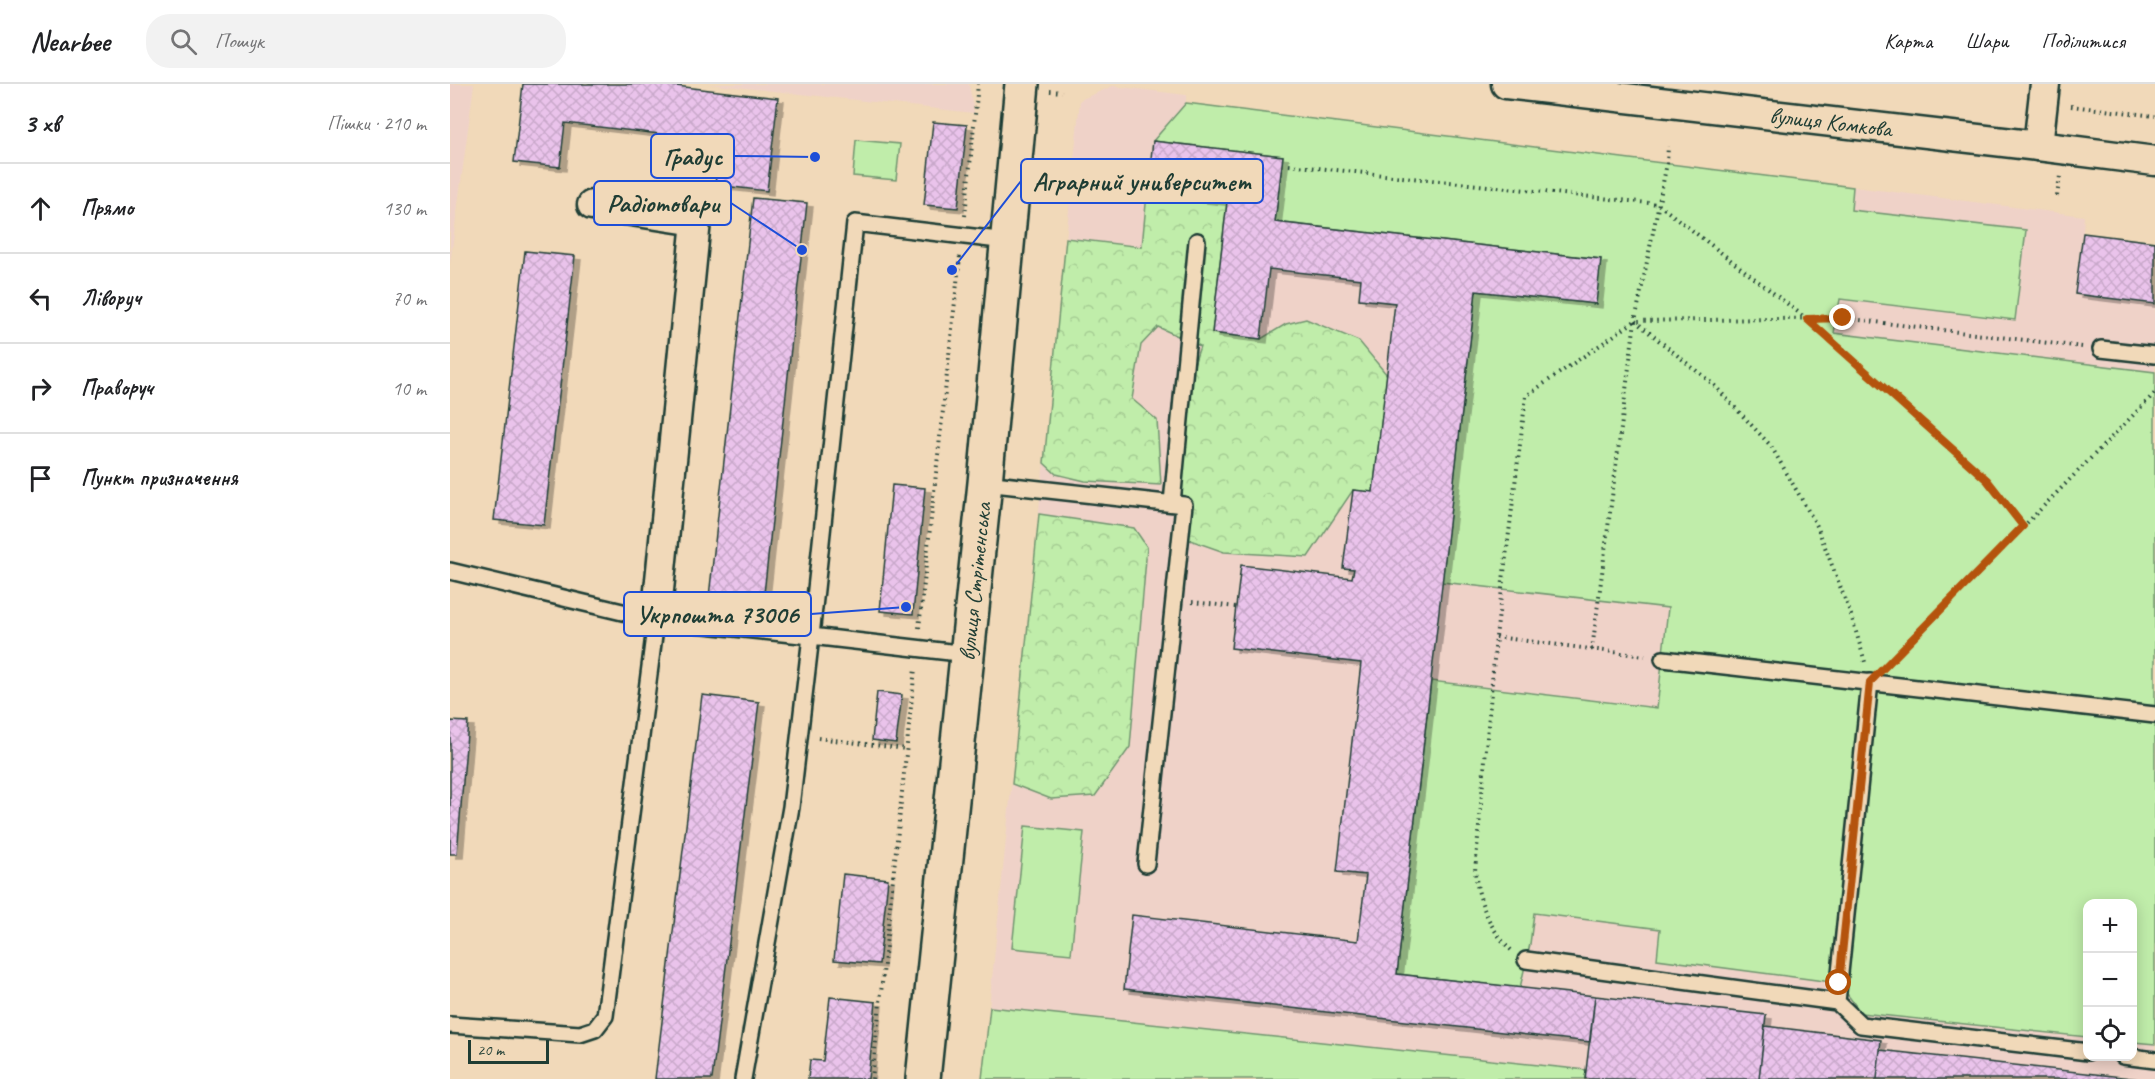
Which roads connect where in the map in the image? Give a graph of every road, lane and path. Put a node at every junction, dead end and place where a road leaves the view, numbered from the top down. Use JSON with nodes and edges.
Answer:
{"nodes":[{"id":1,"x":978,"y":84,"type":"edge"},
{"id":2,"x":1022,"y":84,"type":"edge"},
{"id":3,"x":1506,"y":84,"type":"edge"},
{"id":4,"x":1573,"y":88,"type":"edge"},
{"id":5,"x":2044,"y":93,"type":"edge"},
{"id":6,"x":2155,"y":116,"type":"edge"},
{"id":7,"x":1668,"y":146,"type":"dead end"},
{"id":8,"x":2038,"y":146,"type":"junction"},
{"id":9,"x":2155,"y":161,"type":"edge"},
{"id":10,"x":1289,"y":165,"type":"dead end"},
{"id":11,"x":1658,"y":204,"type":"junction"},
{"id":12,"x":592,"y":205,"type":"dead end"},
{"id":13,"x":963,"y":236,"type":"junction"},
{"id":14,"x":1008,"y":241,"type":"junction"},
{"id":15,"x":1197,"y":241,"type":"dead end"},
{"id":16,"x":1807,"y":319,"type":"junction"},
{"id":17,"x":1635,"y":321,"type":"junction"},
{"id":18,"x":2101,"y":349,"type":"joint"},
{"id":19,"x":2155,"y":355,"type":"edge"},
{"id":20,"x":2155,"y":393,"type":"edge"},
{"id":21,"x":985,"y":483,"type":"junction"},
{"id":22,"x":1172,"y":503,"type":"junction"},
{"id":23,"x":2023,"y":526,"type":"junction"},
{"id":24,"x":450,"y":571,"type":"edge"},
{"id":25,"x":1174,"y":599,"type":"junction"},
{"id":26,"x":1236,"y":607,"type":"dead end"},
{"id":27,"x":656,"y":620,"type":"junction"},
{"id":28,"x":811,"y":636,"type":"junction"},
{"id":29,"x":1496,"y":637,"type":"junction"},
{"id":30,"x":917,"y":648,"type":"junction"},
{"id":31,"x":1592,"y":650,"type":"junction"},
{"id":32,"x":967,"y":654,"type":"junction"},
{"id":33,"x":1663,"y":659,"type":"joint"},
{"id":34,"x":1870,"y":682,"type":"junction"},
{"id":35,"x":2155,"y":715,"type":"edge"},
{"id":36,"x":800,"y":735,"type":"junction"},
{"id":37,"x":906,"y":749,"type":"junction"},
{"id":38,"x":1146,"y":864,"type":"dead end"},
{"id":39,"x":1526,"y":960,"type":"joint"},
{"id":40,"x":1837,"y":1002,"type":"junction"},
{"id":41,"x":450,"y":1025,"type":"edge"},
{"id":42,"x":2083,"y":1051,"type":"edge"},
{"id":43,"x":2137,"y":1058,"type":"edge"},
{"id":44,"x":2155,"y":1060,"type":"edge"},
{"id":45,"x":743,"y":1079,"type":"edge"},
{"id":46,"x":872,"y":1079,"type":"edge"},
{"id":47,"x":923,"y":1079,"type":"edge"}],
"edges":[{"from":1,"to":13,"type":"path"},
{"from":2,"to":14,"type":"main road","name":"вулиця Стрітенська"},
{"from":3,"to":4,"type":"street","name":"вулиця Комкова"},
{"from":4,"to":8,"type":"street","name":"вулиця Комкова"},
{"from":5,"to":6,"type":"path"},
{"from":5,"to":8,"type":"street"},
{"from":7,"to":11,"type":"path"},
{"from":8,"to":9,"type":"street","name":"вулиця Комкова"},
{"from":10,"to":11,"type":"path"},
{"from":11,"to":16,"type":"path"},
{"from":11,"to":17,"type":"path"},
{"from":12,"to":27,"type":"street"},
{"from":13,"to":14,"type":"lane"},
{"from":13,"to":28,"type":"lane"},
{"from":13,"to":30,"type":"path"},
{"from":14,"to":21,"type":"main road","name":"вулиця Стрітенська"},
{"from":15,"to":22,"type":"lane"},
{"from":16,"to":17,"type":"path"},
{"from":16,"to":18,"type":"path"},
{"from":16,"to":23,"type":"path"},
{"from":17,"to":29,"type":"path"},
{"from":17,"to":31,"type":"path"},
{"from":17,"to":34,"type":"path"},
{"from":18,"to":19,"type":"lane"},
{"from":20,"to":23,"type":"path"},
{"from":21,"to":22,"type":"lane"},
{"from":21,"to":32,"type":"main road","name":"вулиця Стрітенська"},
{"from":22,"to":25,"type":"lane"},
{"from":23,"to":34,"type":"path"},
{"from":24,"to":27,"type":"lane"},
{"from":25,"to":26,"type":"path"},
{"from":25,"to":38,"type":"lane"},
{"from":27,"to":28,"type":"lane"},
{"from":27,"to":41,"type":"lane"},
{"from":28,"to":30,"type":"lane"},
{"from":28,"to":36,"type":"lane"},
{"from":29,"to":31,"type":"path"},
{"from":29,"to":39,"type":"path"},
{"from":30,"to":32,"type":"lane"},
{"from":30,"to":37,"type":"path"},
{"from":31,"to":33,"type":"path"},
{"from":32,"to":47,"type":"main road","name":"вулиця Стрітенська"},
{"from":33,"to":34,"type":"lane"},
{"from":34,"to":35,"type":"lane"},
{"from":34,"to":40,"type":"lane"},
{"from":36,"to":37,"type":"path"},
{"from":36,"to":45,"type":"lane"},
{"from":37,"to":46,"type":"path"},
{"from":39,"to":40,"type":"lane"},
{"from":40,"to":42,"type":"lane"},
{"from":43,"to":44,"type":"lane"}]}
